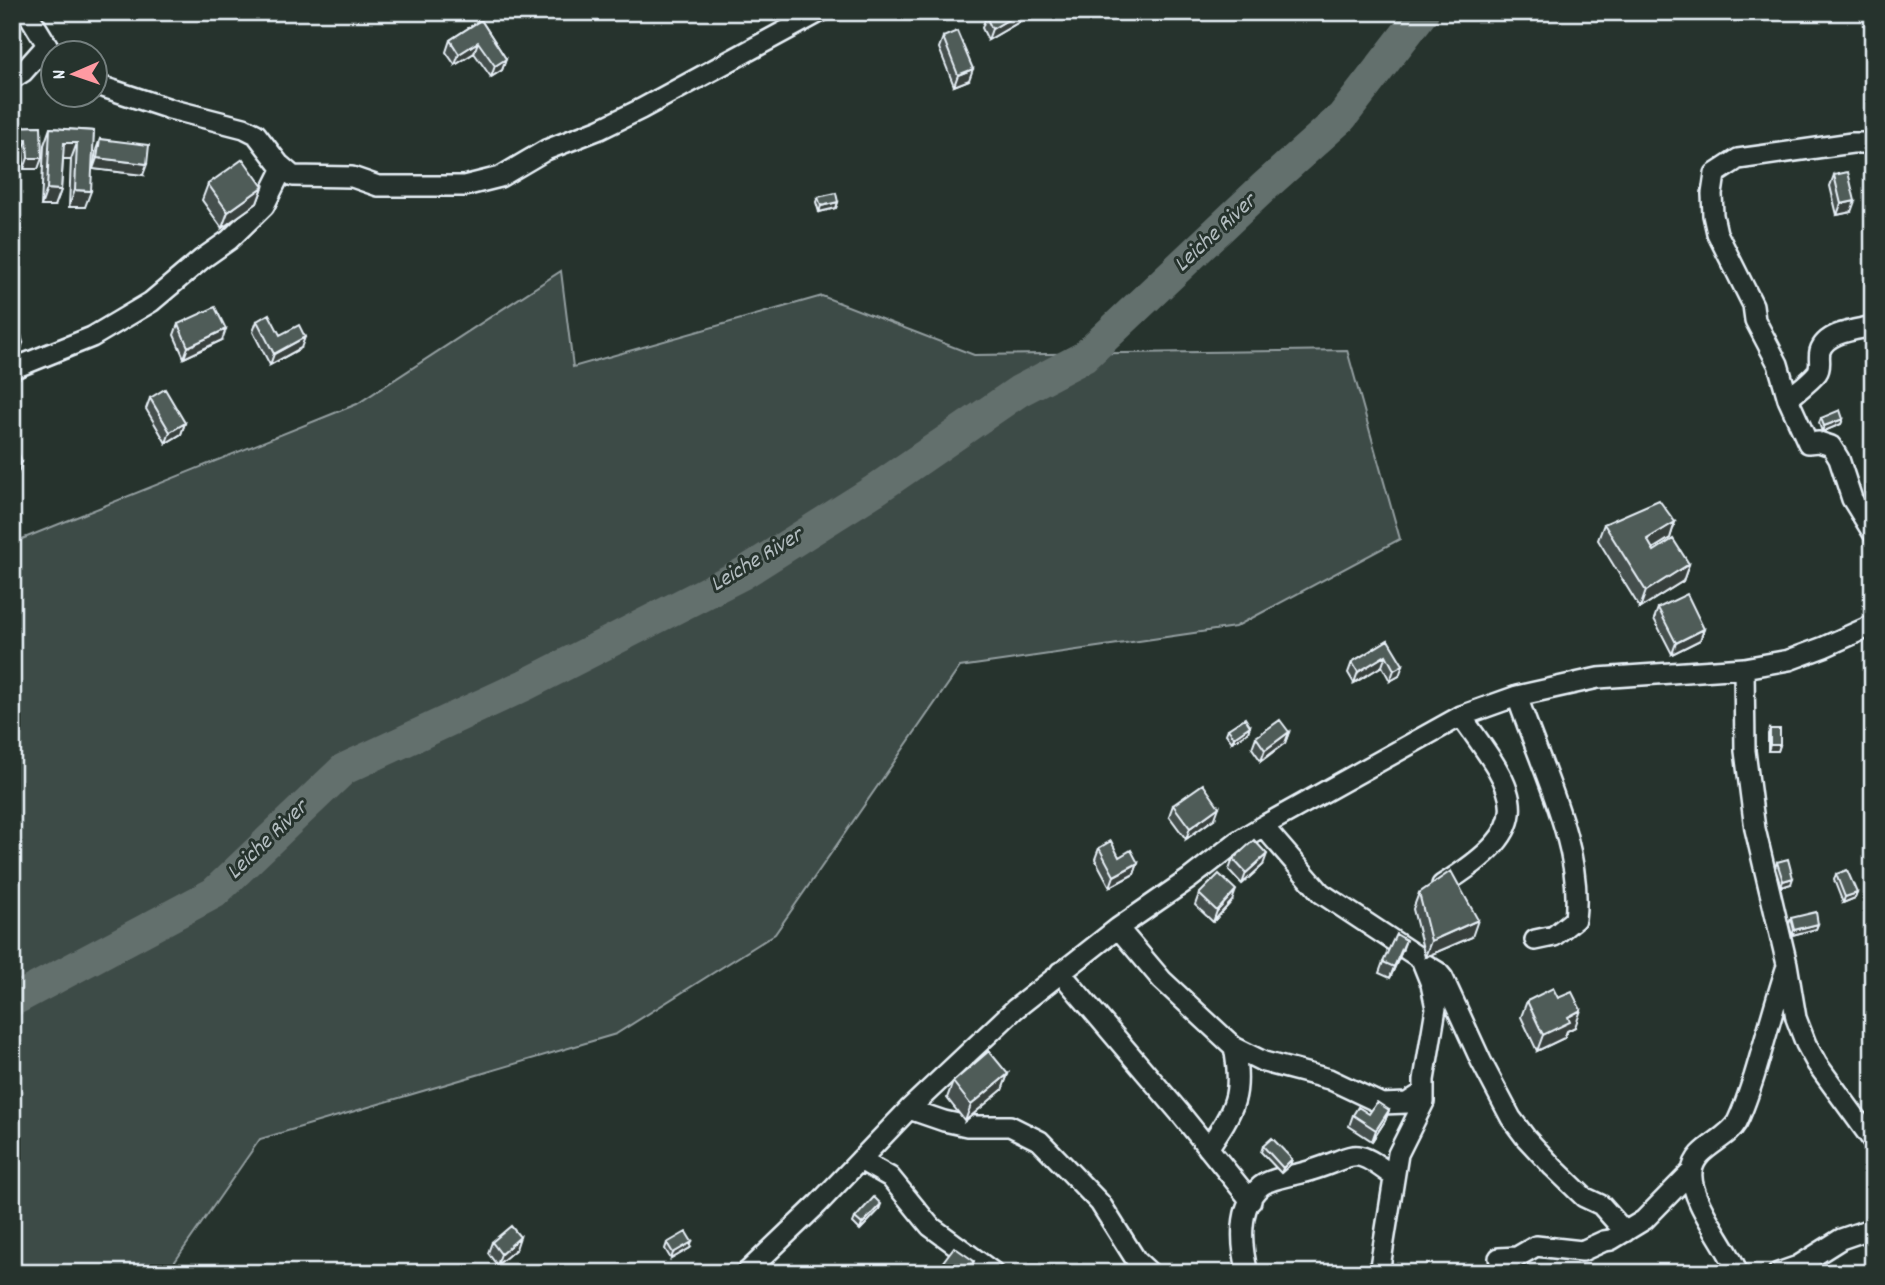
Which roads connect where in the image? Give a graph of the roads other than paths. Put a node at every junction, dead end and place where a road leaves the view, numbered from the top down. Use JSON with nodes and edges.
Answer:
{"nodes":[{"id":1,"x":27,"y":12,"type":"edge"},
{"id":2,"x":820,"y":12,"type":"edge"},
{"id":3,"x":43,"y":38,"type":"edge"},
{"id":4,"x":38,"y":59,"type":"edge"},
{"id":5,"x":12,"y":79,"type":"edge"},
{"id":6,"x":108,"y":89,"type":"edge"},
{"id":7,"x":1873,"y":143,"type":"edge"},
{"id":8,"x":283,"y":168,"type":"junction"},
{"id":9,"x":1873,"y":326,"type":"edge"},
{"id":10,"x":12,"y":369,"type":"edge"},
{"id":11,"x":1788,"y":399,"type":"junction"},
{"id":12,"x":1873,"y":533,"type":"edge"},
{"id":13,"x":1873,"y":625,"type":"edge"},
{"id":14,"x":1744,"y":668,"type":"junction"},
{"id":15,"x":1517,"y":696,"type":"junction"},
{"id":16,"x":1461,"y":716,"type":"junction"},
{"id":17,"x":1263,"y":826,"type":"junction"},
{"id":18,"x":1442,"y":885,"type":"edge"},
{"id":19,"x":1118,"y":928,"type":"junction"},
{"id":20,"x":1535,"y":940,"type":"dead end"},
{"id":21,"x":1425,"y":964,"type":"junction"},
{"id":22,"x":1787,"y":964,"type":"junction"},
{"id":23,"x":1060,"y":972,"type":"junction"},
{"id":24,"x":1234,"y":1047,"type":"junction"},
{"id":25,"x":1424,"y":1092,"type":"junction"},
{"id":26,"x":909,"y":1109,"type":"junction"},
{"id":27,"x":1873,"y":1141,"type":"edge"},
{"id":28,"x":1208,"y":1148,"type":"junction"},
{"id":29,"x":859,"y":1160,"type":"junction"},
{"id":30,"x":1692,"y":1171,"type":"junction"},
{"id":31,"x":1395,"y":1177,"type":"junction"},
{"id":32,"x":1251,"y":1201,"type":"junction"},
{"id":33,"x":1873,"y":1228,"type":"edge"},
{"id":34,"x":1625,"y":1232,"type":"junction"},
{"id":35,"x":1499,"y":1258,"type":"dead end"},
{"id":36,"x":746,"y":1273,"type":"edge"},
{"id":37,"x":994,"y":1273,"type":"edge"},
{"id":38,"x":1150,"y":1273,"type":"edge"},
{"id":39,"x":1248,"y":1273,"type":"edge"},
{"id":40,"x":1379,"y":1273,"type":"edge"},
{"id":41,"x":1738,"y":1273,"type":"edge"},
{"id":42,"x":1778,"y":1273,"type":"edge"}],
"edges":[{"from":1,"to":3,"type":"street"},
{"from":2,"to":8,"type":"street"},
{"from":4,"to":5,"type":"street"},
{"from":6,"to":8,"type":"street"},
{"from":7,"to":11,"type":"street"},
{"from":8,"to":10,"type":"street"},
{"from":9,"to":11,"type":"street"},
{"from":11,"to":12,"type":"street"},
{"from":13,"to":14,"type":"street"},
{"from":14,"to":15,"type":"street"},
{"from":14,"to":22,"type":"street"},
{"from":15,"to":16,"type":"street"},
{"from":15,"to":20,"type":"street"},
{"from":16,"to":17,"type":"street"},
{"from":16,"to":18,"type":"street"},
{"from":17,"to":19,"type":"street"},
{"from":17,"to":21,"type":"street"},
{"from":19,"to":23,"type":"street"},
{"from":19,"to":24,"type":"street"},
{"from":21,"to":25,"type":"street"},
{"from":21,"to":34,"type":"street"},
{"from":22,"to":27,"type":"street"},
{"from":22,"to":30,"type":"street"},
{"from":23,"to":26,"type":"street"},
{"from":23,"to":28,"type":"street"},
{"from":24,"to":25,"type":"street"},
{"from":24,"to":28,"type":"street"},
{"from":25,"to":31,"type":"street"},
{"from":26,"to":29,"type":"street"},
{"from":26,"to":38,"type":"street"},
{"from":28,"to":32,"type":"street"},
{"from":29,"to":36,"type":"street"},
{"from":29,"to":37,"type":"street"},
{"from":30,"to":34,"type":"street"},
{"from":30,"to":41,"type":"street"},
{"from":31,"to":32,"type":"street"},
{"from":31,"to":40,"type":"street"},
{"from":32,"to":39,"type":"street"},
{"from":33,"to":42,"type":"street"},
{"from":34,"to":35,"type":"street"}]}
